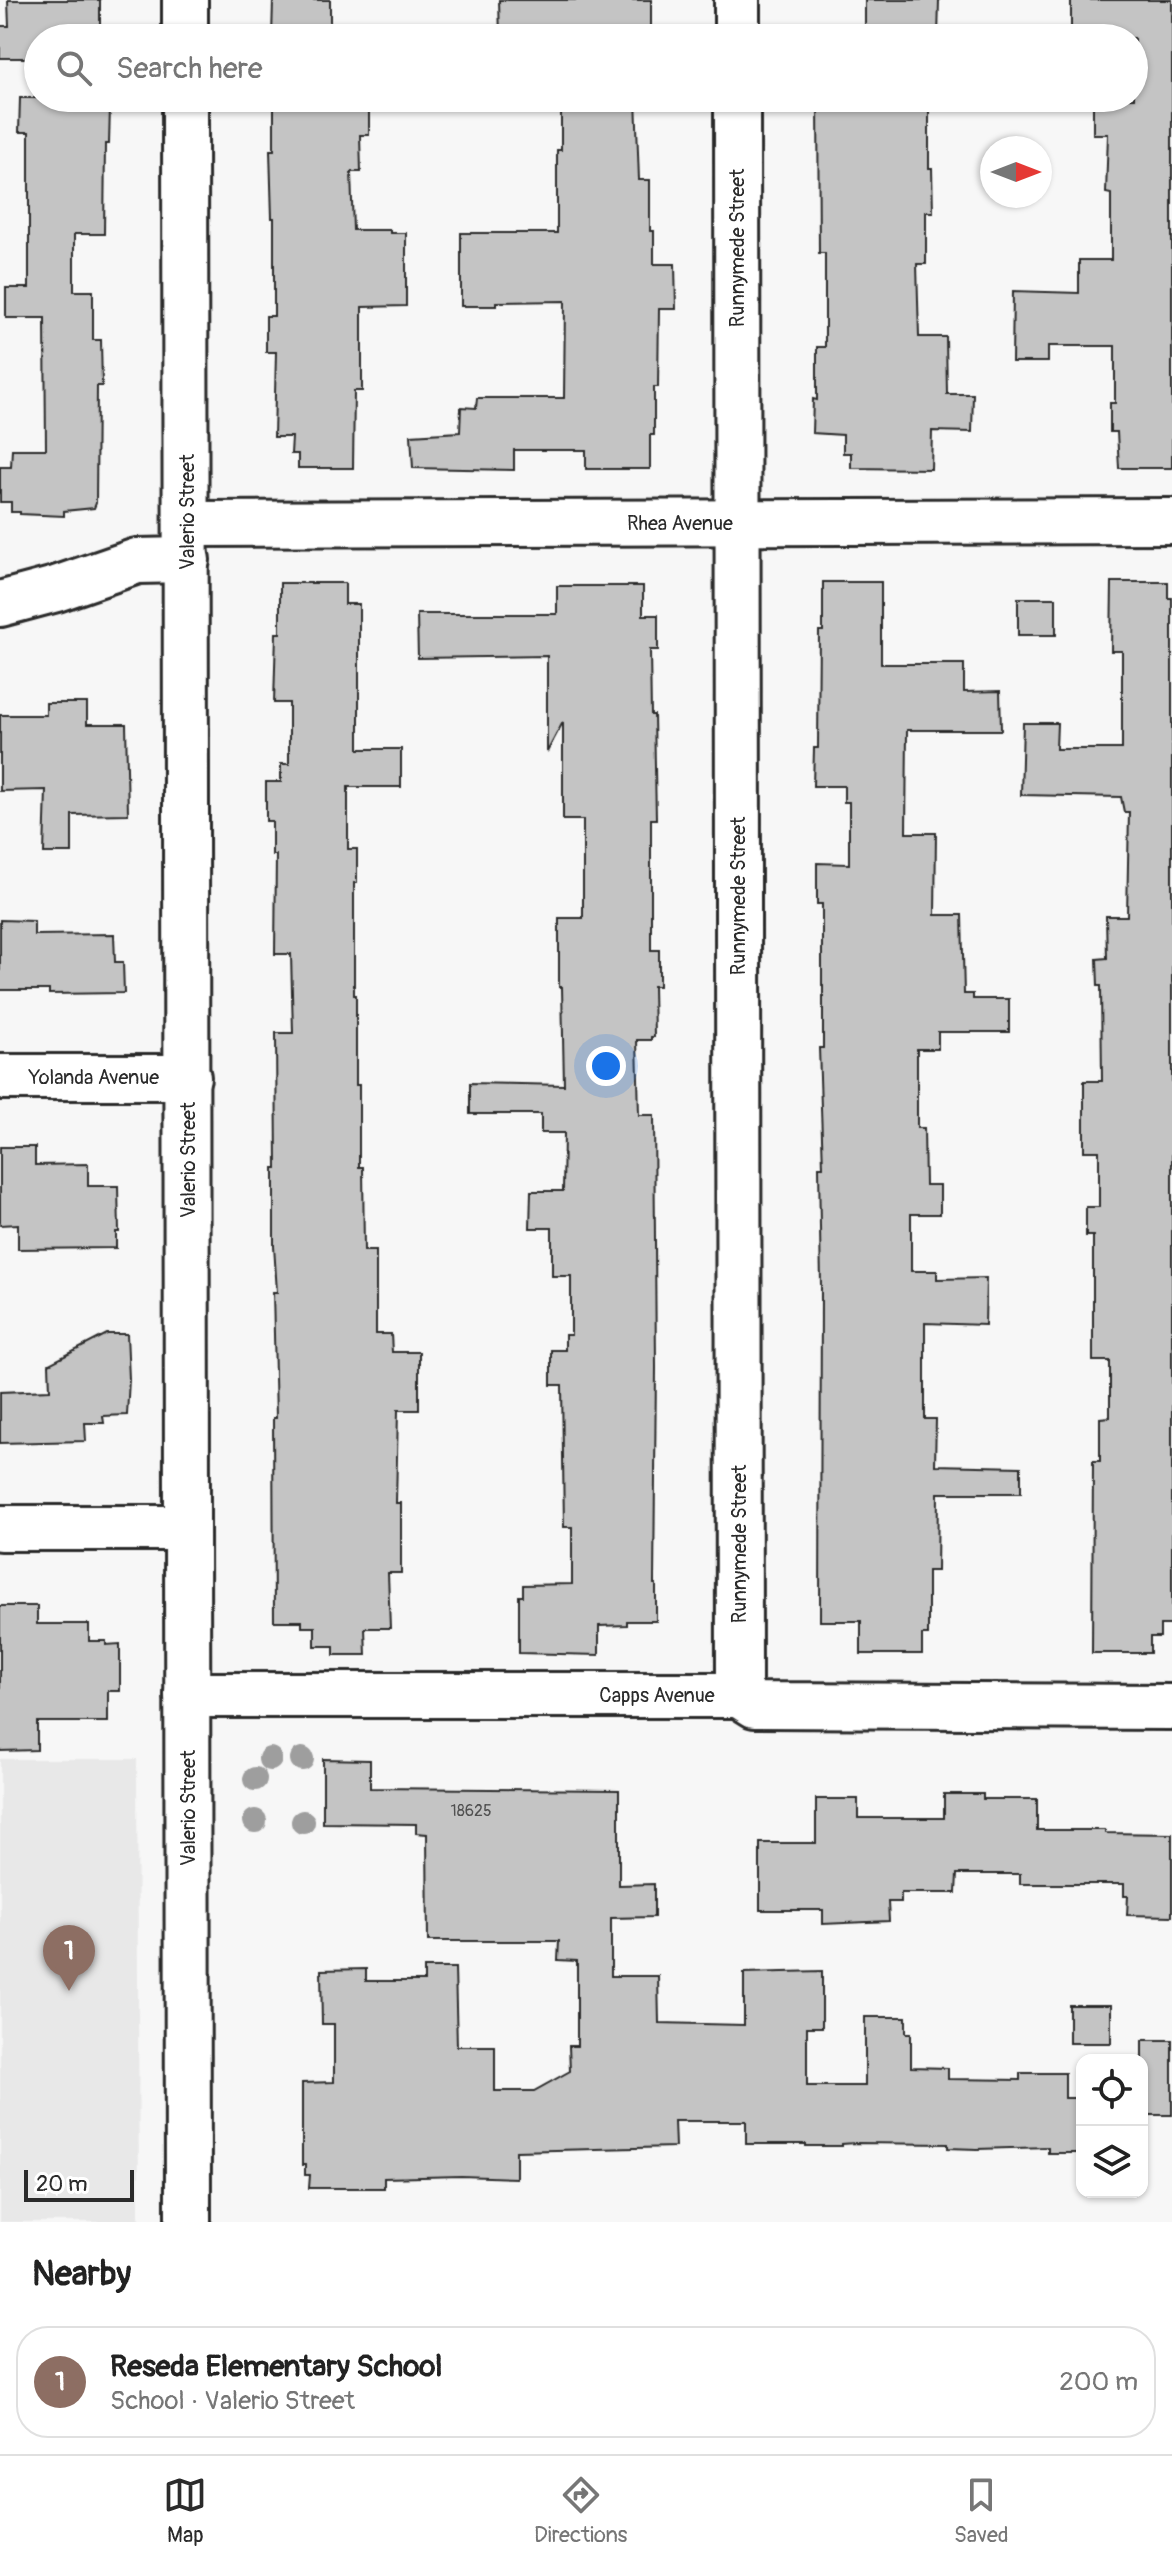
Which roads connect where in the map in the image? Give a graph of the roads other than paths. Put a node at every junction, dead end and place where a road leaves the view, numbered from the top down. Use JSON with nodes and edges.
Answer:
{"nodes":[{"id":1,"x":185,"y":0,"type":"edge"},
{"id":2,"x":737,"y":0,"type":"edge"},
{"id":3,"x":185,"y":24,"type":"edge"},
{"id":4,"x":737,"y":24,"type":"edge"},
{"id":5,"x":185,"y":112,"type":"edge"},
{"id":6,"x":737,"y":112,"type":"edge"},
{"id":7,"x":1172,"y":521,"type":"edge"},
{"id":8,"x":737,"y":523,"type":"junction"},
{"id":9,"x":187,"y":542,"type":"junction"},
{"id":10,"x":0,"y":604,"type":"edge"},
{"id":11,"x":0,"y":1077,"type":"edge"},
{"id":12,"x":188,"y":1077,"type":"junction"},
{"id":13,"x":0,"y":1528,"type":"edge"},
{"id":14,"x":187,"y":1528,"type":"junction"},
{"id":15,"x":187,"y":1695,"type":"junction"},
{"id":16,"x":739,"y":1695,"type":"junction"},
{"id":17,"x":1172,"y":1707,"type":"edge"},
{"id":18,"x":188,"y":2222,"type":"edge"}],
"edges":[{"from":1,"to":3,"type":"street"},
{"from":2,"to":4,"type":"street"},
{"from":5,"to":9,"type":"street","name":"Valerio Street"},
{"from":6,"to":8,"type":"street","name":"Runnymede Street"},
{"from":7,"to":8,"type":"street","name":"Rhea Avenue"},
{"from":8,"to":9,"type":"street","name":"Rhea Avenue"},
{"from":8,"to":16,"type":"street","name":"Runnymede Street"},
{"from":9,"to":10,"type":"street","name":"Rhea Avenue"},
{"from":9,"to":12,"type":"street","name":"Valerio Street"},
{"from":11,"to":12,"type":"street","name":"Yolanda Avenue"},
{"from":12,"to":14,"type":"street","name":"Valerio Street"},
{"from":13,"to":14,"type":"street"},
{"from":14,"to":15,"type":"street","name":"Valerio Street"},
{"from":15,"to":16,"type":"street","name":"Capps Avenue"},
{"from":15,"to":18,"type":"street","name":"Valerio Street"},
{"from":16,"to":17,"type":"street","name":"Capps Avenue"}]}
